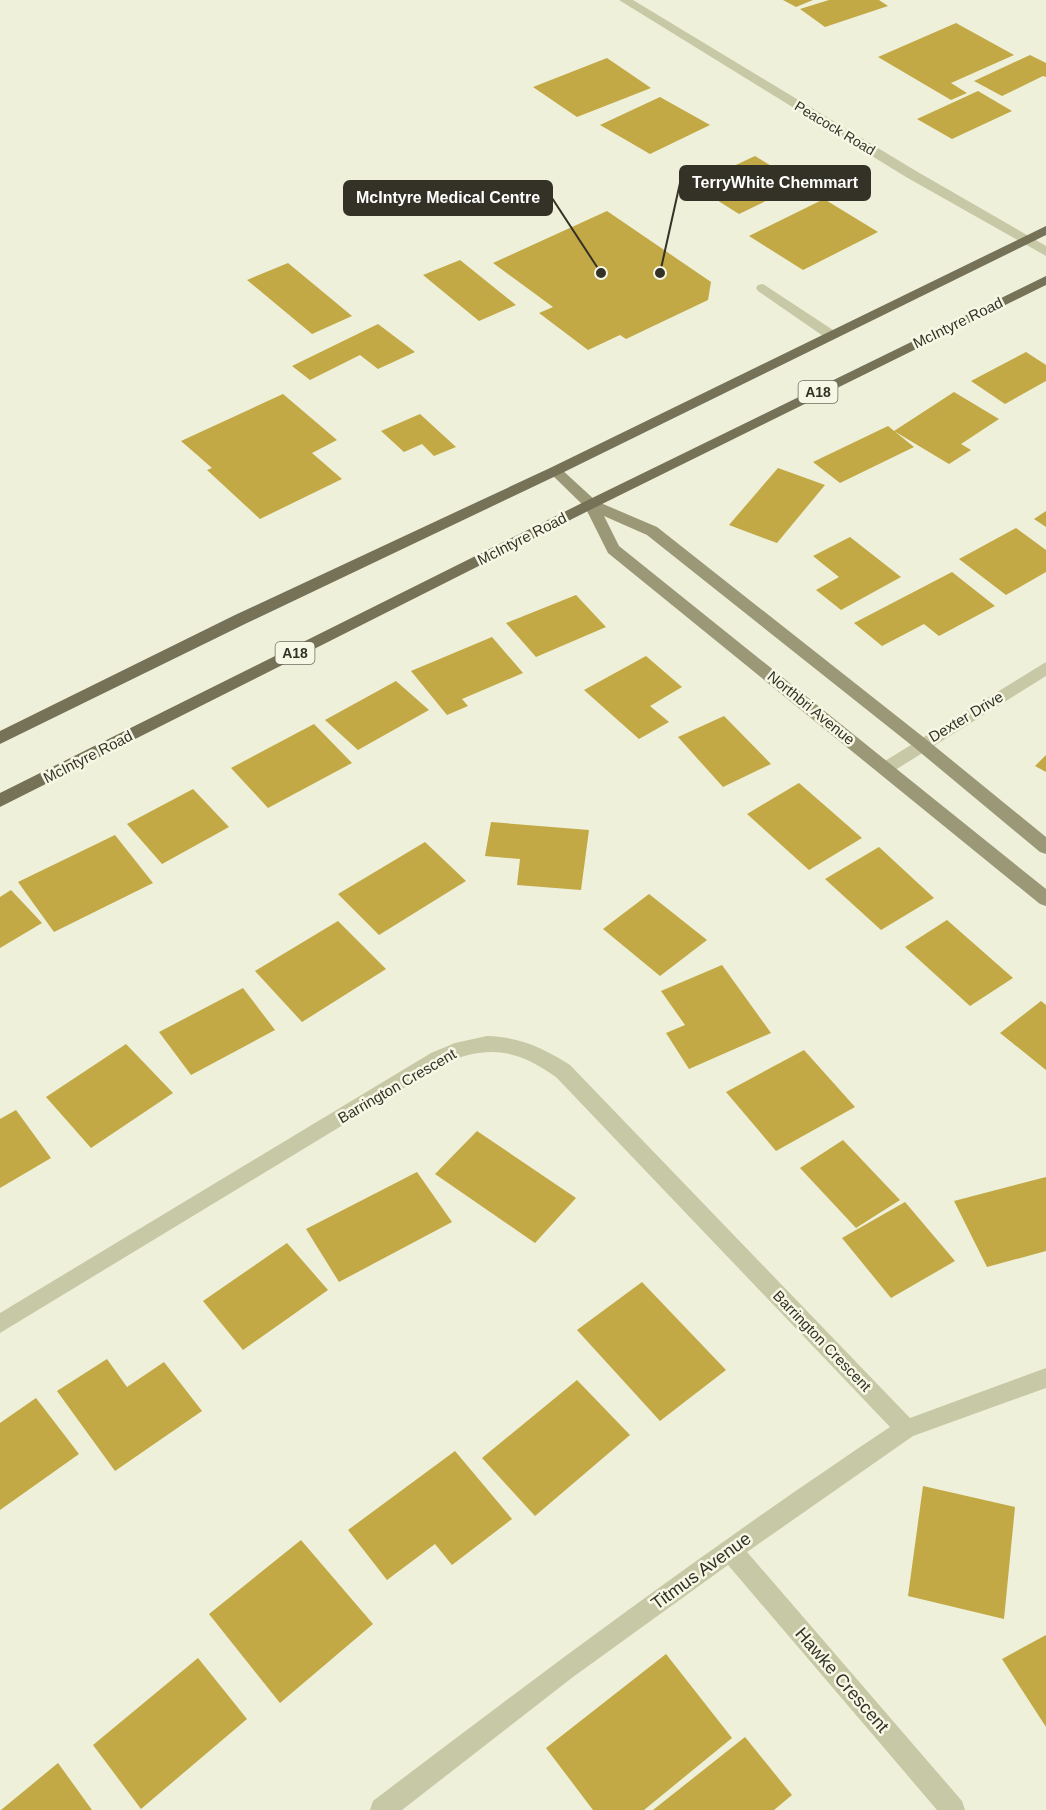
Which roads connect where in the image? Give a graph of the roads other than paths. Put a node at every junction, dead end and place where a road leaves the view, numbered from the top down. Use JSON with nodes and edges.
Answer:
{"nodes":[{"id":1,"x":625,"y":0,"type":"edge"},
{"id":2,"x":1046,"y":230,"type":"edge"},
{"id":3,"x":1025,"y":240,"type":"junction"},
{"id":4,"x":1046,"y":252,"type":"edge"},
{"id":5,"x":1046,"y":280,"type":"edge"},
{"id":6,"x":763,"y":288,"type":"dead end"},
{"id":7,"x":831,"y":335,"type":"junction"},
{"id":8,"x":555,"y":471,"type":"junction"},
{"id":9,"x":591,"y":504,"type":"junction"},
{"id":10,"x":1046,"y":668,"type":"edge"},
{"id":11,"x":0,"y":738,"type":"edge"},
{"id":12,"x":921,"y":744,"type":"junction"},
{"id":13,"x":886,"y":768,"type":"junction"},
{"id":14,"x":0,"y":801,"type":"edge"},
{"id":15,"x":1046,"y":847,"type":"edge"},
{"id":16,"x":1046,"y":899,"type":"edge"},
{"id":17,"x":0,"y":1324,"type":"edge"},
{"id":18,"x":1046,"y":1378,"type":"edge"},
{"id":19,"x":906,"y":1429,"type":"junction"},
{"id":20,"x":730,"y":1550,"type":"junction"},
{"id":21,"x":382,"y":1810,"type":"edge"},
{"id":22,"x":953,"y":1810,"type":"edge"}],
"edges":[{"from":1,"to":3,"type":"street","name":"Peacock Road"},
{"from":2,"to":3,"type":"main road"},
{"from":3,"to":4,"type":"street","name":"Peacock Road"},
{"from":3,"to":7,"type":"main road"},
{"from":5,"to":9,"type":"main road","name":"McIntyre Road","number":"A18"},
{"from":6,"to":7,"type":"street"},
{"from":7,"to":8,"type":"main road"},
{"from":8,"to":9,"type":"street","name":"Northbri Avenue"},
{"from":8,"to":11,"type":"main road"},
{"from":9,"to":12,"type":"street","name":"Northbri Avenue"},
{"from":9,"to":13,"type":"street","name":"Northbri Avenue"},
{"from":9,"to":14,"type":"main road","name":"McIntyre Road","number":"A18"},
{"from":10,"to":12,"type":"street","name":"Dexter Drive"},
{"from":12,"to":13,"type":"street","name":"Dexter Drive"},
{"from":12,"to":15,"type":"street","name":"Northbri Avenue"},
{"from":13,"to":16,"type":"street","name":"Northbri Avenue"},
{"from":17,"to":19,"type":"street","name":"Barrington Crescent"},
{"from":18,"to":19,"type":"street","name":"Titmus Avenue"},
{"from":19,"to":20,"type":"street","name":"Titmus Avenue"},
{"from":20,"to":21,"type":"street","name":"Titmus Avenue"},
{"from":20,"to":22,"type":"street","name":"Hawke Crescent"}]}
